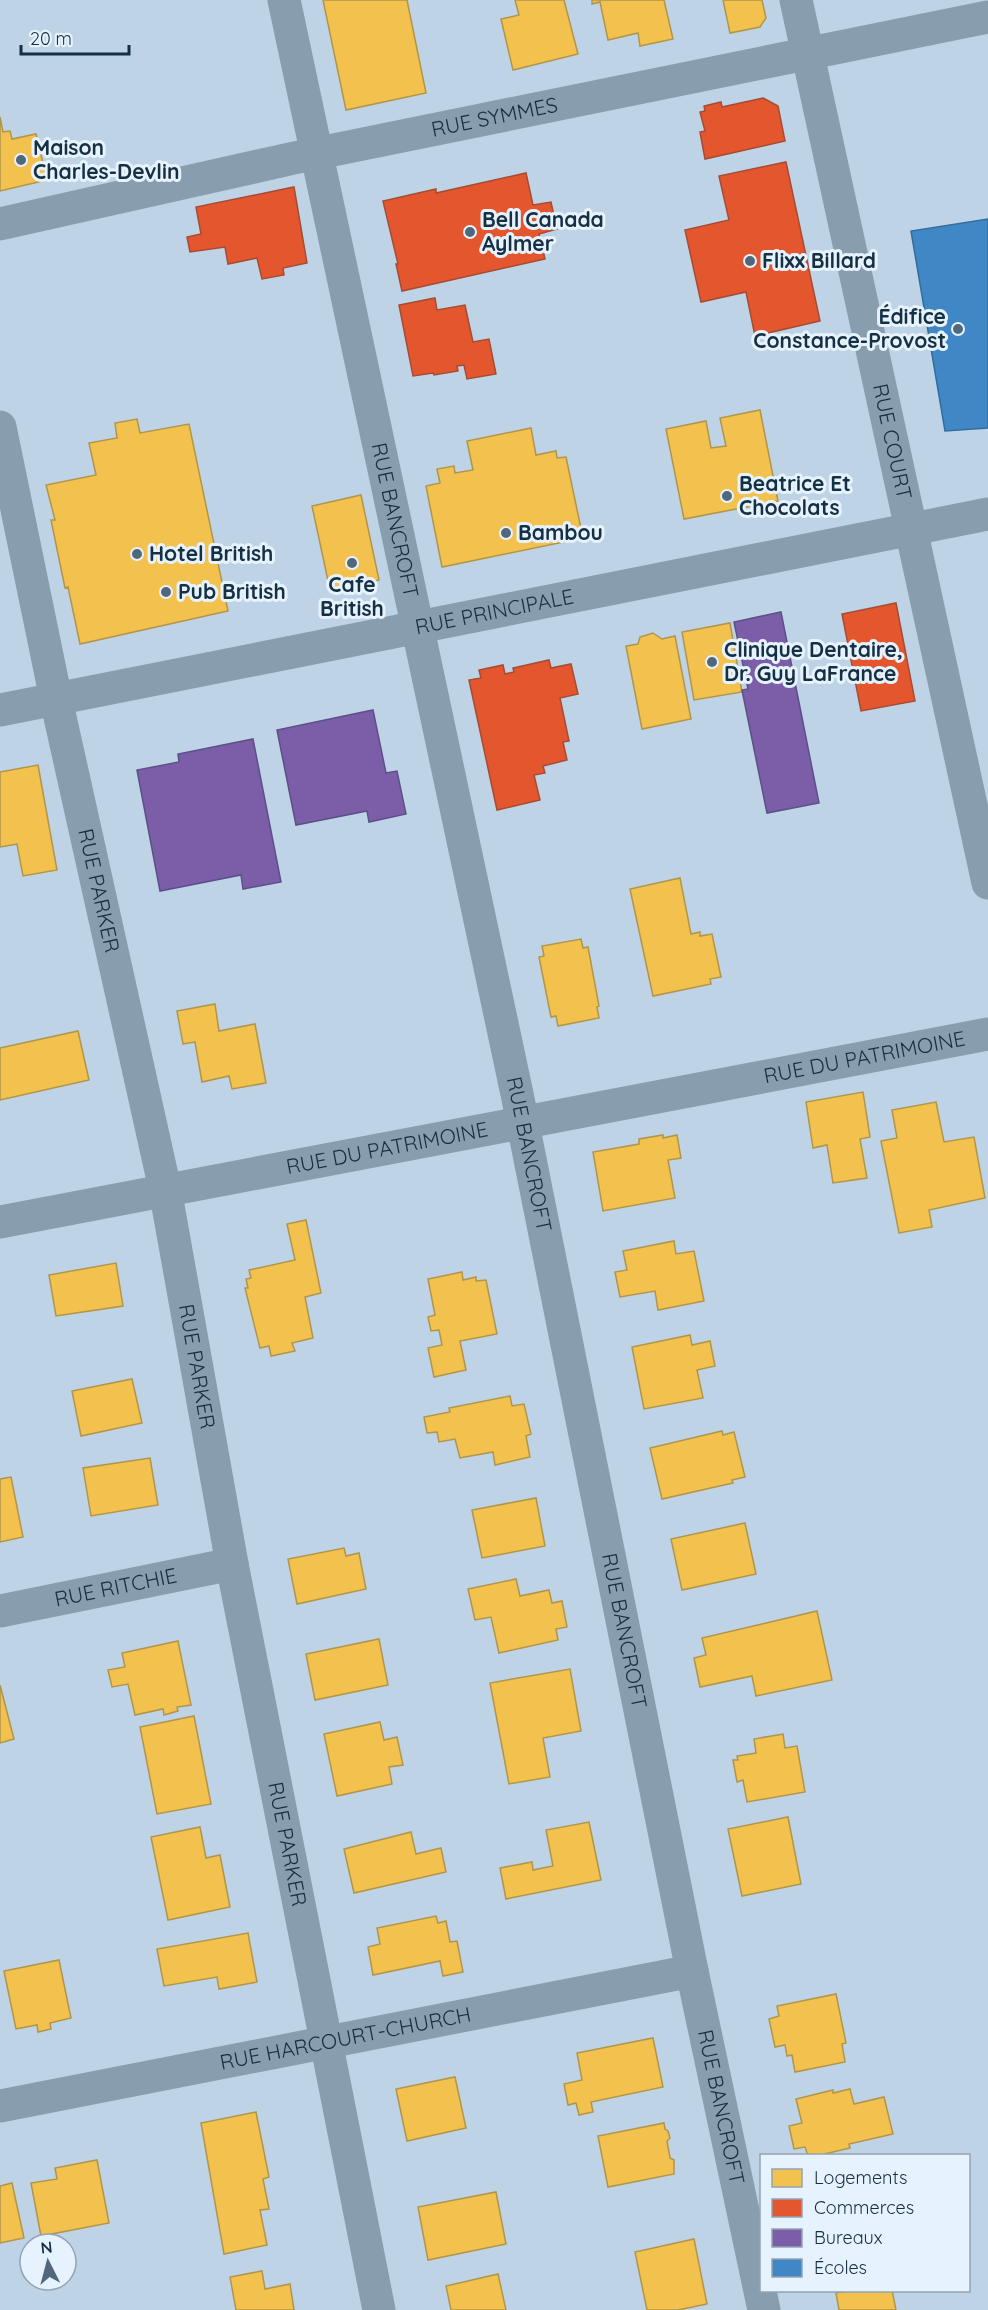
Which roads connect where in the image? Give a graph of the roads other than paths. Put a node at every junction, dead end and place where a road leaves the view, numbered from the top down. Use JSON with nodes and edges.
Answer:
{"nodes":[{"id":1,"x":284,"y":0,"type":"edge"},
{"id":2,"x":796,"y":0,"type":"edge"},
{"id":3,"x":988,"y":17,"type":"edge"},
{"id":4,"x":807,"y":53,"type":"junction"},
{"id":5,"x":318,"y":153,"type":"junction"},
{"id":6,"x":0,"y":224,"type":"edge"},
{"id":7,"x":0,"y":427,"type":"edge"},
{"id":8,"x":988,"y":514,"type":"edge"},
{"id":9,"x":911,"y":529,"type":"junction"},
{"id":10,"x":418,"y":627,"type":"junction"},
{"id":11,"x":56,"y":699,"type":"junction"},
{"id":12,"x":0,"y":710,"type":"edge"},
{"id":13,"x":988,"y":883,"type":"edge"},
{"id":14,"x":988,"y":1034,"type":"edge"},
{"id":15,"x":523,"y":1122,"type":"junction"},
{"id":16,"x":165,"y":1189,"type":"junction"},
{"id":17,"x":0,"y":1222,"type":"edge"},
{"id":18,"x":232,"y":1564,"type":"junction"},
{"id":19,"x":0,"y":1611,"type":"edge"},
{"id":20,"x":692,"y":1971,"type":"junction"},
{"id":21,"x":325,"y":2041,"type":"junction"},
{"id":22,"x":0,"y":2106,"type":"edge"},
{"id":23,"x":760,"y":2291,"type":"edge"},
{"id":24,"x":760,"y":2292,"type":"edge"},
{"id":25,"x":379,"y":2310,"type":"edge"},
{"id":26,"x":764,"y":2310,"type":"edge"}],
"edges":[{"from":1,"to":5,"type":"street","name":"RUE BANCROFT"},
{"from":2,"to":4,"type":"street","name":"RUE COURT"},
{"from":3,"to":4,"type":"street","name":"RUE SYMMES"},
{"from":4,"to":5,"type":"street","name":"RUE SYMMES"},
{"from":4,"to":9,"type":"street","name":"RUE COURT"},
{"from":5,"to":6,"type":"street","name":"RUE SYMMES"},
{"from":5,"to":10,"type":"street","name":"RUE BANCROFT"},
{"from":7,"to":11,"type":"street","name":"RUE PARKER"},
{"from":8,"to":9,"type":"street","name":"RUE PRINCIPALE"},
{"from":9,"to":10,"type":"street","name":"RUE PRINCIPALE"},
{"from":9,"to":13,"type":"street","name":"RUE COURT"},
{"from":10,"to":11,"type":"street","name":"RUE PRINCIPALE"},
{"from":10,"to":15,"type":"street","name":"RUE BANCROFT"},
{"from":11,"to":12,"type":"street","name":"RUE PRINCIPALE"},
{"from":11,"to":16,"type":"street","name":"RUE PARKER"},
{"from":14,"to":15,"type":"street","name":"RUE DU PATRIMOINE"},
{"from":15,"to":16,"type":"street","name":"RUE DU PATRIMOINE"},
{"from":15,"to":20,"type":"street","name":"RUE BANCROFT"},
{"from":16,"to":17,"type":"street","name":"RUE DU PATRIMOINE"},
{"from":16,"to":18,"type":"street","name":"RUE PARKER"},
{"from":18,"to":19,"type":"street","name":"RUE RITCHIE"},
{"from":18,"to":21,"type":"street","name":"RUE PARKER"},
{"from":20,"to":21,"type":"street","name":"RUE HARCOURT-CHURCH"},
{"from":20,"to":23,"type":"street","name":"RUE BANCROFT"},
{"from":21,"to":22,"type":"street","name":"RUE HARCOURT-CHURCH"},
{"from":21,"to":25,"type":"street","name":"RUE PARKER"},
{"from":24,"to":26,"type":"street","name":"RUE BANCROFT"}]}
